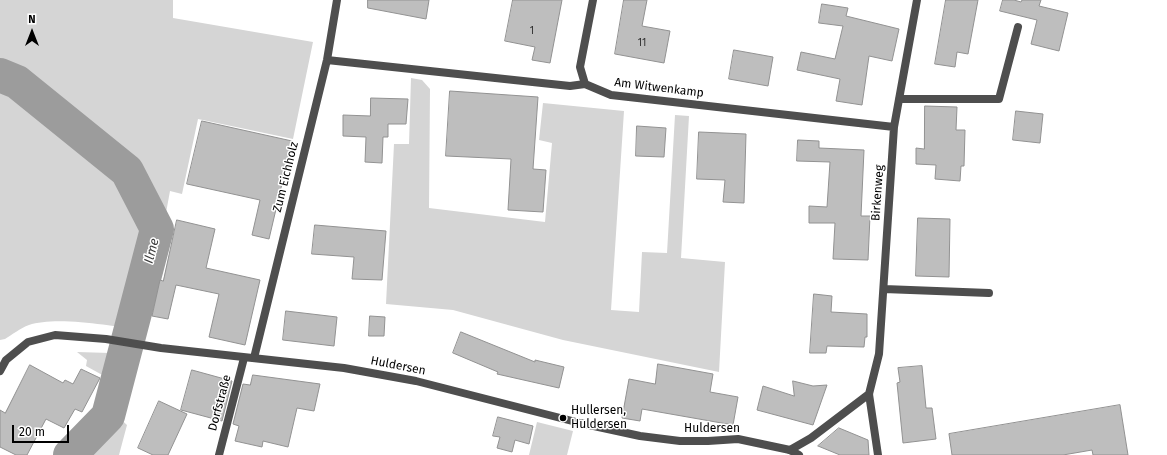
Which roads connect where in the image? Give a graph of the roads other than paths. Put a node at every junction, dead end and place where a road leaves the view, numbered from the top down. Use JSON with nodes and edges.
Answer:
{"nodes":[{"id":1,"x":338,"y":0,"type":"edge"},
{"id":2,"x":593,"y":0,"type":"edge"},
{"id":3,"x":917,"y":0,"type":"edge"},
{"id":4,"x":1018,"y":27,"type":"dead end"},
{"id":5,"x":327,"y":60,"type":"junction"},
{"id":6,"x":585,"y":84,"type":"junction"},
{"id":7,"x":899,"y":99,"type":"junction"},
{"id":8,"x":894,"y":127,"type":"junction"},
{"id":9,"x":884,"y":289,"type":"junction"},
{"id":10,"x":989,"y":293,"type":"dead end"},
{"id":11,"x":244,"y":358,"type":"junction"},
{"id":12,"x":254,"y":358,"type":"junction"},
{"id":13,"x":0,"y":371,"type":"edge"},
{"id":14,"x":869,"y":394,"type":"junction"},
{"id":15,"x":790,"y":450,"type":"junction"},
{"id":16,"x":219,"y":455,"type":"edge"},
{"id":17,"x":799,"y":455,"type":"edge"},
{"id":18,"x":878,"y":455,"type":"edge"}],
"edges":[{"from":1,"to":5,"type":"street","name":"Zum Eichholz"},
{"from":2,"to":6,"type":"street"},
{"from":3,"to":7,"type":"street","name":"Birkenweg"},
{"from":4,"to":7,"type":"street"},
{"from":5,"to":6,"type":"street","name":"Am Witwenkamp"},
{"from":5,"to":12,"type":"street","name":"Zum Eichholz"},
{"from":6,"to":8,"type":"street","name":"Am Witwenkamp"},
{"from":7,"to":8,"type":"street","name":"Birkenweg"},
{"from":8,"to":9,"type":"street","name":"Birkenweg"},
{"from":9,"to":10,"type":"street"},
{"from":9,"to":14,"type":"street","name":"Birkenweg"},
{"from":11,"to":12,"type":"street","name":"Huldersen"},
{"from":11,"to":13,"type":"street","name":"Huldersen"},
{"from":11,"to":16,"type":"street","name":"Dorfstraße"},
{"from":12,"to":15,"type":"street","name":"Huldersen"},
{"from":14,"to":15,"type":"street"},
{"from":14,"to":18,"type":"street","name":"Birkenweg"},
{"from":15,"to":17,"type":"street","name":"Huldersen"}]}
